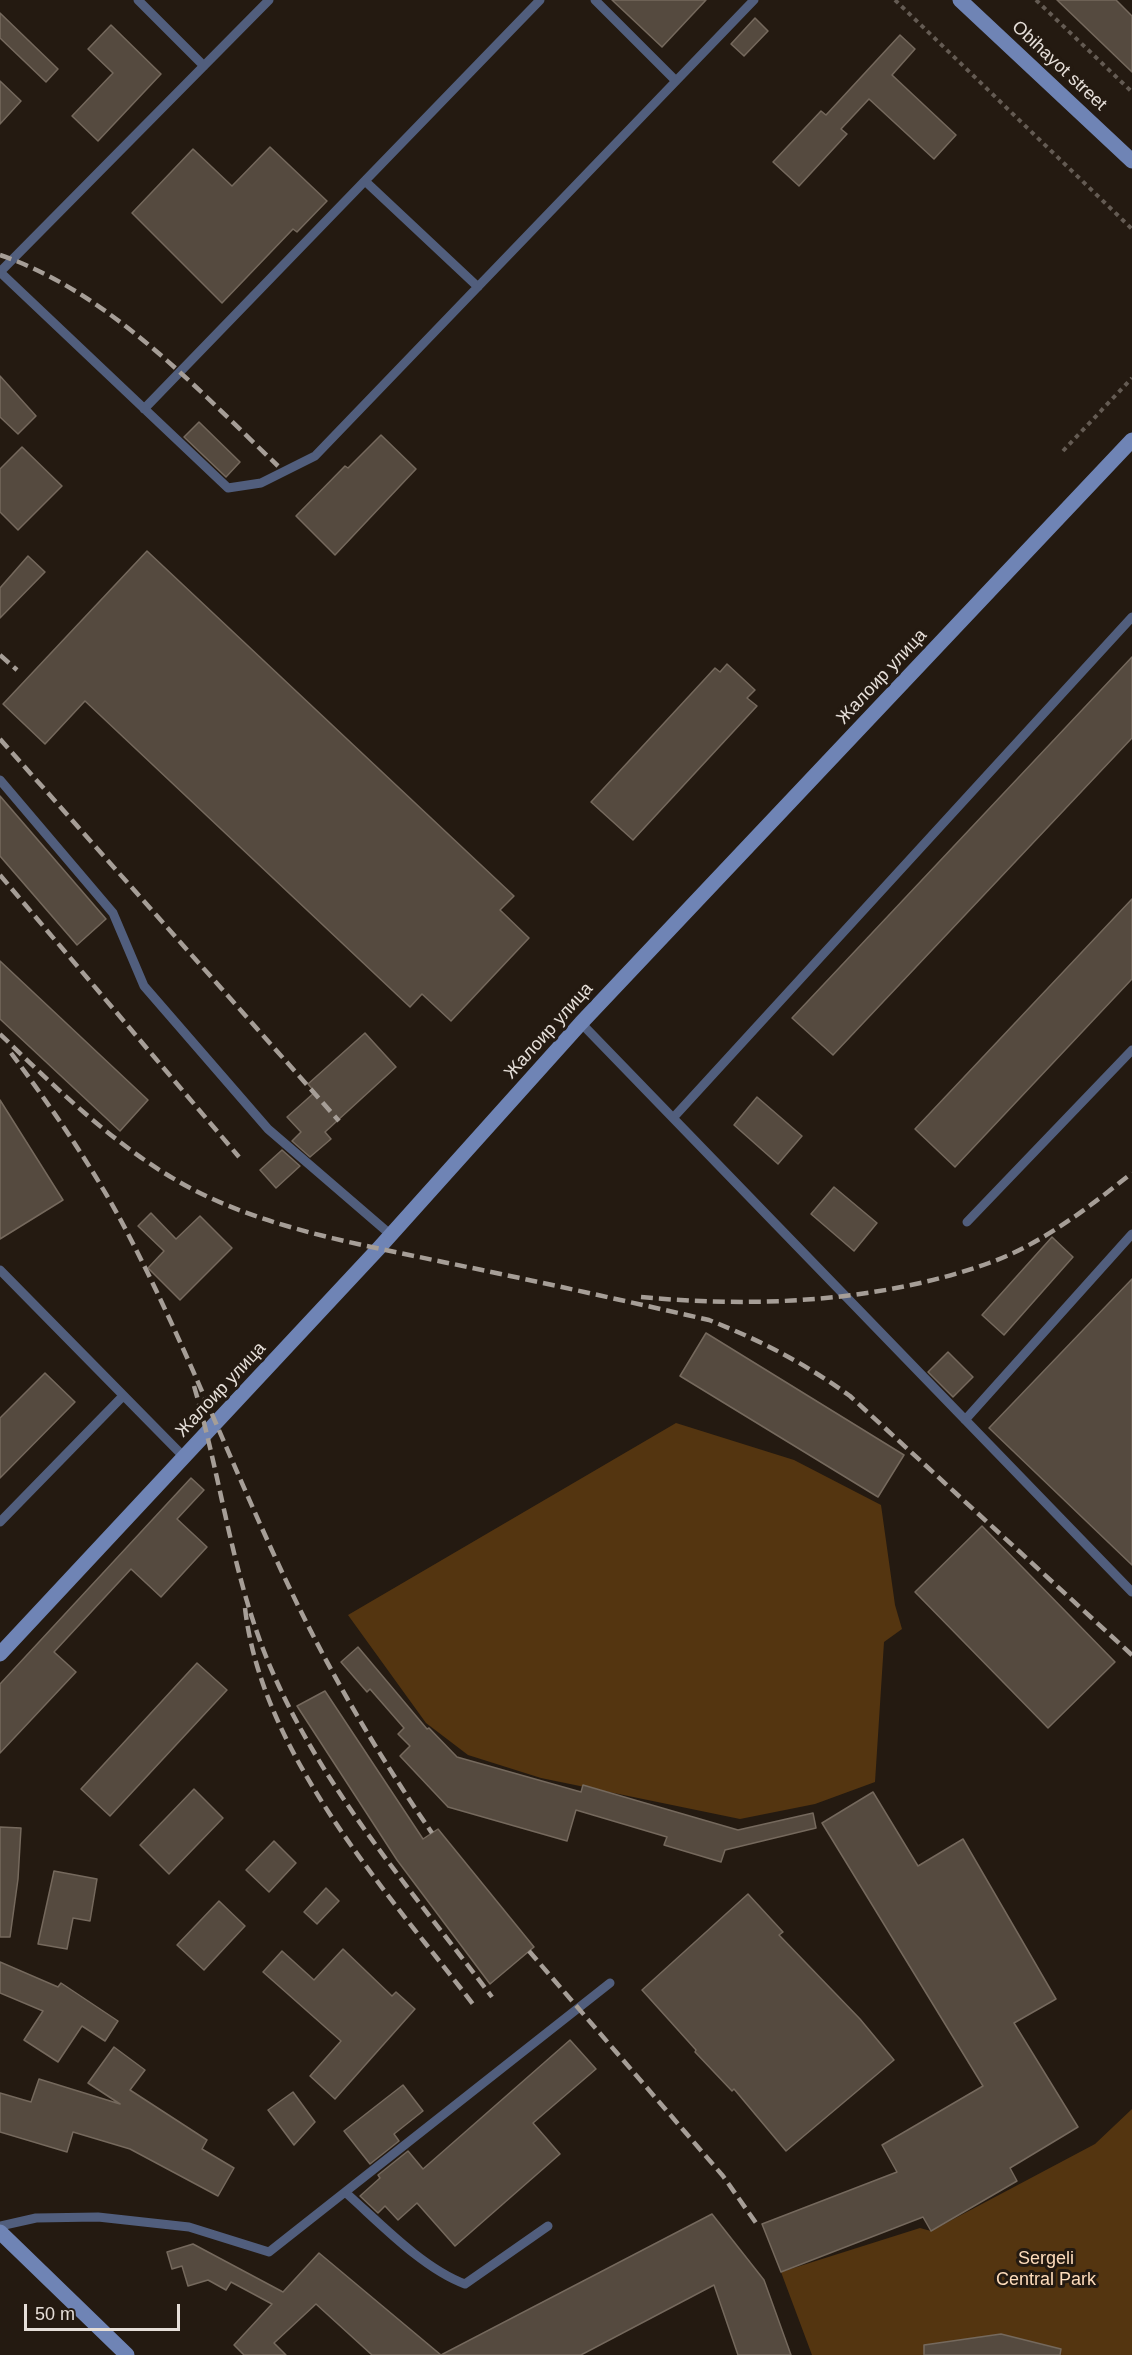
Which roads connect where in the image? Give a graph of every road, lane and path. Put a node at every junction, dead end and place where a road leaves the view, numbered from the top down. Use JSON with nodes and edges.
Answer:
{"nodes":[{"id":1,"x":138,"y":0,"type":"edge"},
{"id":2,"x":269,"y":0,"type":"edge"},
{"id":3,"x":540,"y":0,"type":"edge"},
{"id":4,"x":595,"y":0,"type":"edge"},
{"id":5,"x":754,"y":0,"type":"edge"},
{"id":6,"x":895,"y":0,"type":"edge"},
{"id":7,"x":960,"y":0,"type":"edge"},
{"id":8,"x":1036,"y":0,"type":"edge"},
{"id":9,"x":204,"y":66,"type":"junction"},
{"id":10,"x":676,"y":81,"type":"junction"},
{"id":11,"x":1132,"y":92,"type":"edge"},
{"id":12,"x":1132,"y":161,"type":"edge"},
{"id":13,"x":365,"y":181,"type":"junction"},
{"id":14,"x":1132,"y":229,"type":"edge"},
{"id":15,"x":478,"y":287,"type":"junction"},
{"id":16,"x":1132,"y":378,"type":"edge"},
{"id":17,"x":144,"y":409,"type":"junction"},
{"id":18,"x":1132,"y":440,"type":"edge"},
{"id":19,"x":1063,"y":451,"type":"dead end"},
{"id":20,"x":1132,"y":617,"type":"edge"},
{"id":21,"x":0,"y":780,"type":"edge"},
{"id":22,"x":581,"y":1023,"type":"junction"},
{"id":23,"x":1132,"y":1050,"type":"edge"},
{"id":24,"x":673,"y":1118,"type":"junction"},
{"id":25,"x":967,"y":1222,"type":"dead end"},
{"id":26,"x":1132,"y":1234,"type":"edge"},
{"id":27,"x":391,"y":1235,"type":"junction"},
{"id":28,"x":0,"y":1270,"type":"edge"},
{"id":29,"x":123,"y":1396,"type":"junction"},
{"id":30,"x":965,"y":1420,"type":"junction"},
{"id":31,"x":184,"y":1457,"type":"junction"},
{"id":32,"x":0,"y":1522,"type":"edge"},
{"id":33,"x":1132,"y":1592,"type":"edge"},
{"id":34,"x":0,"y":1654,"type":"edge"},
{"id":35,"x":610,"y":1983,"type":"dead end"},
{"id":36,"x":345,"y":2192,"type":"junction"},
{"id":37,"x":0,"y":2226,"type":"edge"},
{"id":38,"x":548,"y":2226,"type":"dead end"},
{"id":39,"x":0,"y":2232,"type":"edge"},
{"id":40,"x":127,"y":2355,"type":"edge"}],
"edges":[{"from":1,"to":9,"type":"lane"},
{"from":2,"to":9,"type":"lane"},
{"from":3,"to":13,"type":"lane"},
{"from":4,"to":10,"type":"lane"},
{"from":5,"to":10,"type":"lane"},
{"from":6,"to":14,"type":"path"},
{"from":7,"to":12,"type":"street","name":"Obihayot street"},
{"from":8,"to":11,"type":"path"},
{"from":9,"to":17,"type":"lane"},
{"from":10,"to":15,"type":"lane"},
{"from":13,"to":15,"type":"lane"},
{"from":13,"to":17,"type":"lane"},
{"from":15,"to":17,"type":"lane"},
{"from":16,"to":19,"type":"path"},
{"from":18,"to":22,"type":"street","name":"Жалоир улица"},
{"from":20,"to":24,"type":"lane"},
{"from":21,"to":27,"type":"lane"},
{"from":22,"to":24,"type":"lane"},
{"from":22,"to":27,"type":"street","name":"Жалоир улица"},
{"from":23,"to":25,"type":"lane"},
{"from":24,"to":30,"type":"lane"},
{"from":26,"to":30,"type":"lane"},
{"from":27,"to":31,"type":"street","name":"Жалоир улица"},
{"from":28,"to":29,"type":"lane"},
{"from":29,"to":31,"type":"lane"},
{"from":29,"to":32,"type":"lane"},
{"from":30,"to":33,"type":"lane"},
{"from":31,"to":34,"type":"street","name":"Жалоир улица"},
{"from":35,"to":36,"type":"lane"},
{"from":36,"to":37,"type":"lane"},
{"from":36,"to":38,"type":"lane"},
{"from":39,"to":40,"type":"street"}]}
